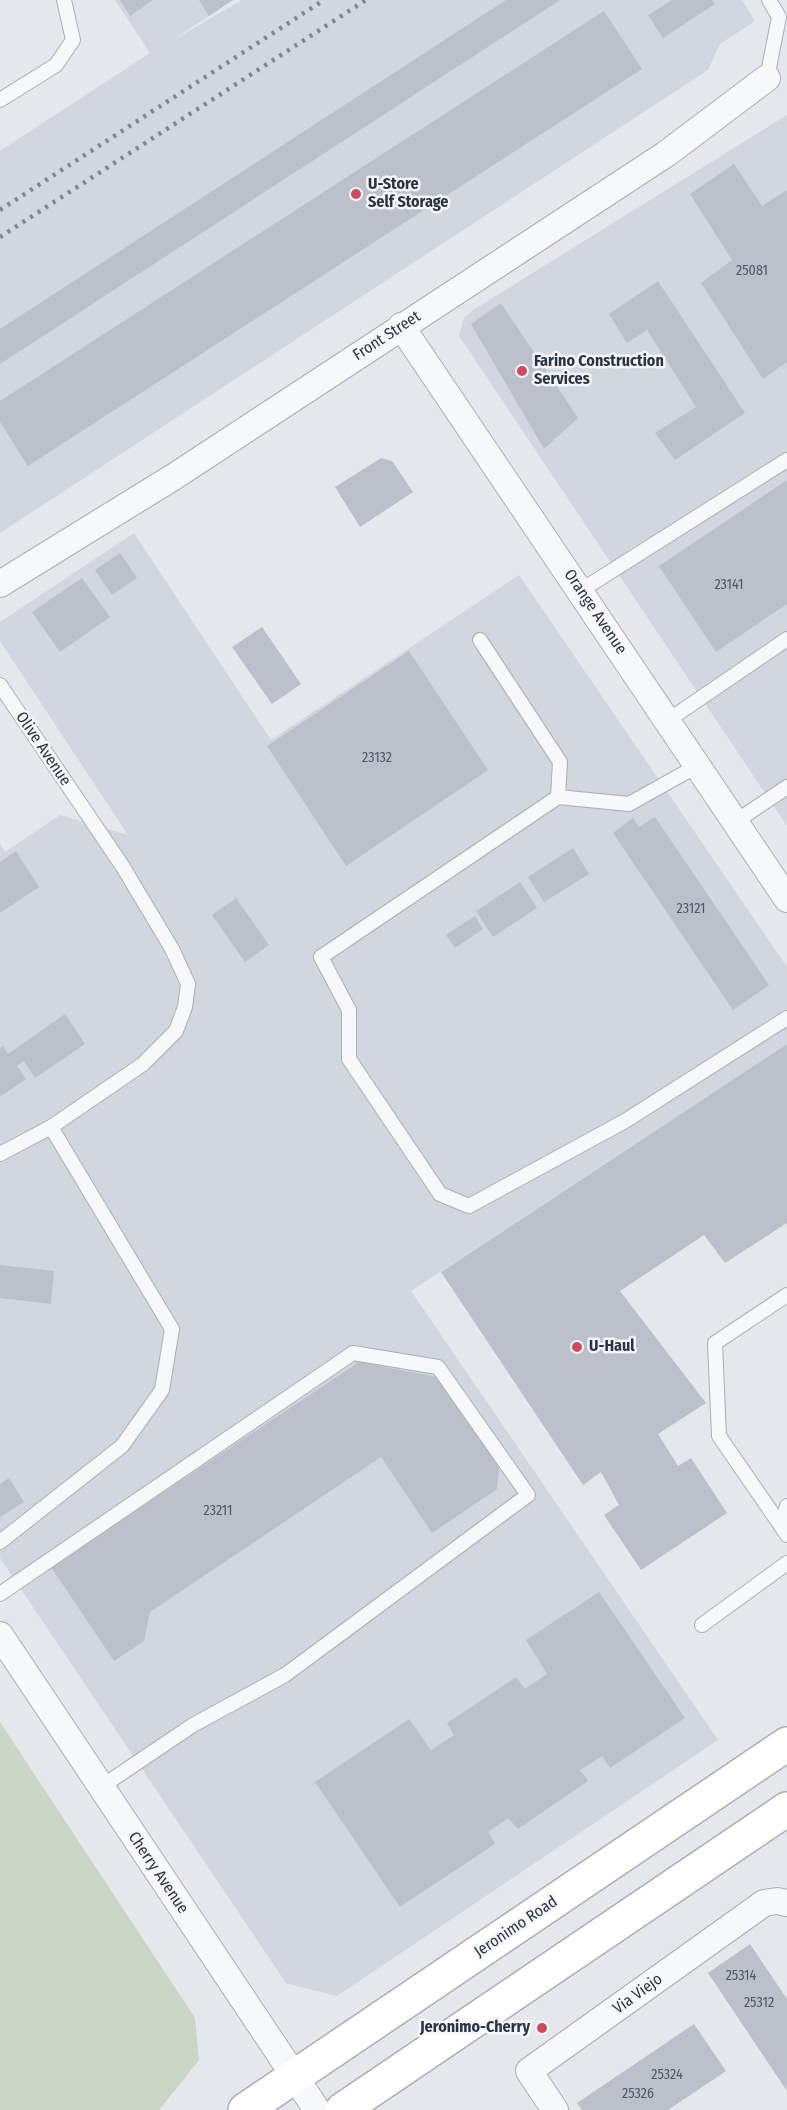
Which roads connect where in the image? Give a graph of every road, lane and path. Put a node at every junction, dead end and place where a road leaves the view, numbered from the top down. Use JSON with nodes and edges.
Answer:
{"nodes":[{"id":1,"x":64,"y":0,"type":"edge"},
{"id":2,"x":769,"y":0,"type":"edge"},
{"id":3,"x":767,"y":78,"type":"joint"},
{"id":4,"x":0,"y":100,"type":"edge"},
{"id":5,"x":401,"y":326,"type":"junction"},
{"id":6,"x":787,"y":460,"type":"edge"},
{"id":7,"x":0,"y":584,"type":"edge"},
{"id":8,"x":580,"y":591,"type":"junction"},
{"id":9,"x":787,"y":639,"type":"edge"},
{"id":10,"x":480,"y":640,"type":"dead end"},
{"id":11,"x":0,"y":685,"type":"edge"},
{"id":12,"x":668,"y":721,"type":"junction"},
{"id":13,"x":697,"y":766,"type":"junction"},
{"id":14,"x":787,"y":787,"type":"edge"},
{"id":15,"x":558,"y":797,"type":"junction"},
{"id":16,"x":735,"y":822,"type":"junction"},
{"id":17,"x":787,"y":899,"type":"edge"},
{"id":18,"x":787,"y":1018,"type":"edge"},
{"id":19,"x":51,"y":1127,"type":"junction"},
{"id":20,"x":0,"y":1154,"type":"edge"},
{"id":21,"x":787,"y":1295,"type":"edge"},
{"id":22,"x":787,"y":1506,"type":"edge"},
{"id":23,"x":784,"y":1531,"type":"edge"},
{"id":24,"x":0,"y":1542,"type":"edge"},
{"id":25,"x":787,"y":1563,"type":"edge"},
{"id":26,"x":0,"y":1594,"type":"edge"},
{"id":27,"x":702,"y":1625,"type":"dead end"},
{"id":28,"x":0,"y":1635,"type":"edge"},
{"id":29,"x":787,"y":1744,"type":"edge"},
{"id":30,"x":101,"y":1787,"type":"junction"},
{"id":31,"x":787,"y":1809,"type":"edge"},
{"id":32,"x":787,"y":1903,"type":"edge"},
{"id":33,"x":295,"y":2078,"type":"junction"},
{"id":34,"x":245,"y":2110,"type":"edge"},
{"id":35,"x":317,"y":2110,"type":"edge"},
{"id":36,"x":342,"y":2110,"type":"edge"},
{"id":37,"x":555,"y":2110,"type":"edge"}],
"edges":[{"from":1,"to":4,"type":"lane"},
{"from":2,"to":3,"type":"lane"},
{"from":3,"to":5,"type":"street","name":"Front Street"},
{"from":5,"to":7,"type":"street","name":"Front Street"},
{"from":5,"to":8,"type":"street","name":"Orange Avenue"},
{"from":6,"to":8,"type":"lane"},
{"from":8,"to":12,"type":"street","name":"Orange Avenue"},
{"from":9,"to":12,"type":"lane"},
{"from":10,"to":15,"type":"lane"},
{"from":11,"to":19,"type":"lane","name":"Olive Avenue"},
{"from":12,"to":13,"type":"street","name":"Orange Avenue"},
{"from":13,"to":15,"type":"lane"},
{"from":13,"to":16,"type":"street","name":"Orange Avenue"},
{"from":14,"to":16,"type":"lane"},
{"from":15,"to":18,"type":"lane"},
{"from":16,"to":17,"type":"street","name":"Orange Avenue"},
{"from":19,"to":20,"type":"lane","name":"Olive Avenue"},
{"from":19,"to":24,"type":"lane"},
{"from":21,"to":23,"type":"lane"},
{"from":22,"to":23,"type":"lane"},
{"from":25,"to":27,"type":"lane"},
{"from":26,"to":30,"type":"lane"},
{"from":28,"to":30,"type":"street","name":"Cherry Avenue"},
{"from":29,"to":33,"type":"main road","name":"Jeronimo Road"},
{"from":30,"to":33,"type":"street","name":"Cherry Avenue"},
{"from":31,"to":36,"type":"main road"},
{"from":32,"to":37,"type":"street","name":"Via Viejo"},
{"from":33,"to":34,"type":"main road","name":"Jeronimo Road"},
{"from":33,"to":35,"type":"street","name":"Cherry Avenue"}]}
